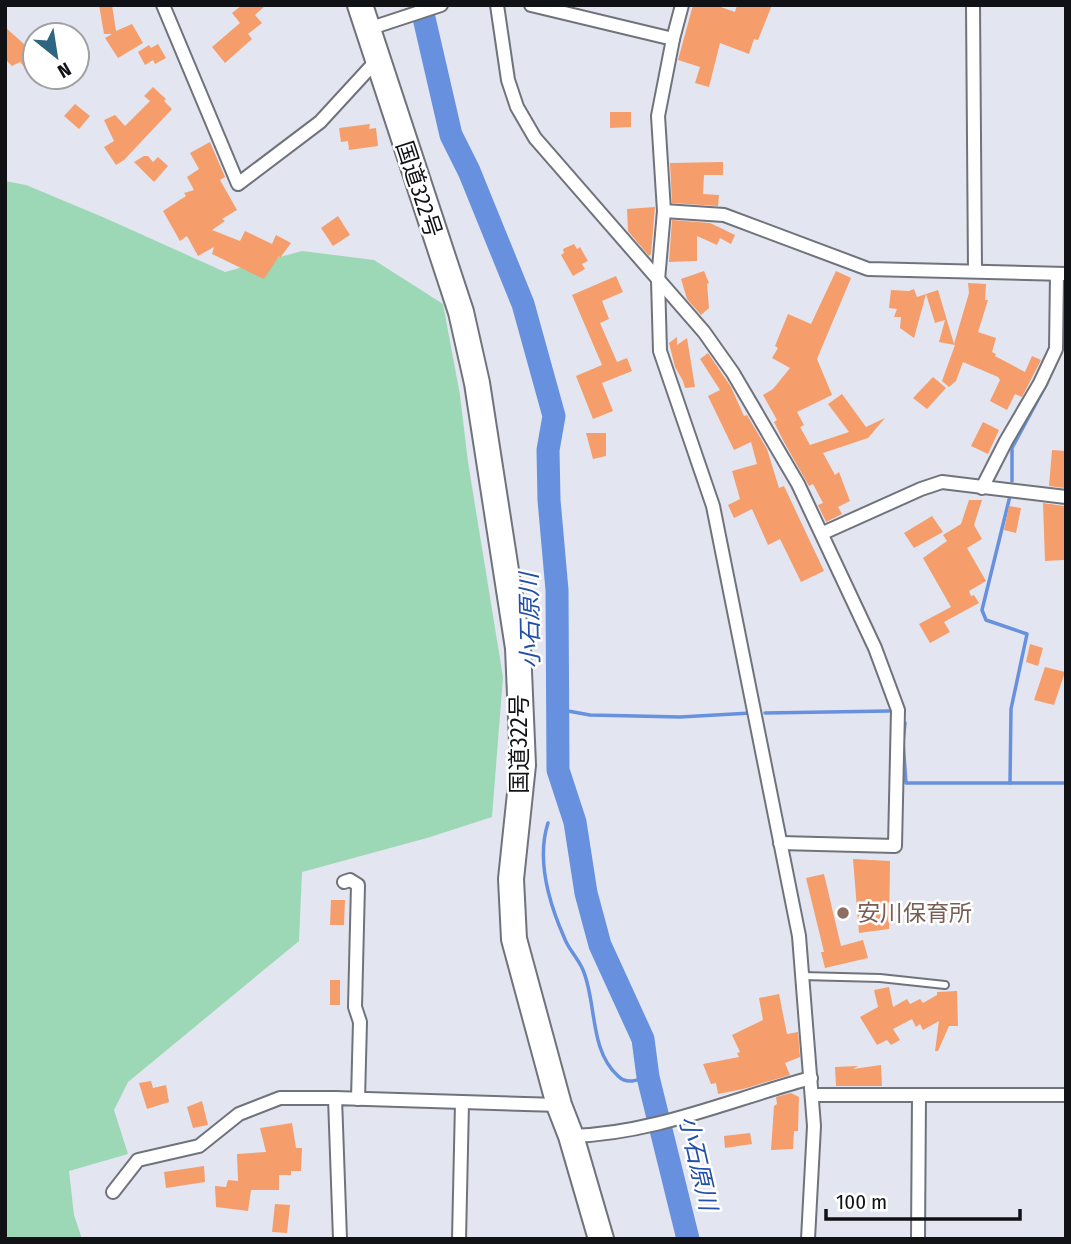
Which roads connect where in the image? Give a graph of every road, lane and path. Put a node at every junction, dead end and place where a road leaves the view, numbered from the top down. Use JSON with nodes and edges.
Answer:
{"nodes":[{"id":1,"x":163,"y":5,"type":"edge"},
{"id":2,"x":360,"y":5,"type":"edge"},
{"id":3,"x":442,"y":5,"type":"edge"},
{"id":4,"x":497,"y":5,"type":"edge"},
{"id":5,"x":532,"y":5,"type":"edge"},
{"id":6,"x":682,"y":5,"type":"edge"},
{"id":7,"x":973,"y":5,"type":"edge"},
{"id":8,"x":376,"y":26,"type":"junction"},
{"id":9,"x":673,"y":39,"type":"junction"},
{"id":10,"x":377,"y":60,"type":"junction"},
{"id":11,"x":664,"y":211,"type":"junction"},
{"id":12,"x":975,"y":271,"type":"junction"},
{"id":13,"x":1061,"y":274,"type":"edge"},
{"id":14,"x":658,"y":280,"type":"junction"},
{"id":15,"x":982,"y":488,"type":"junction"},
{"id":16,"x":1066,"y":497,"type":"edge"},
{"id":17,"x":823,"y":533,"type":"junction"},
{"id":18,"x":780,"y":843,"type":"junction"},
{"id":19,"x":344,"y":882,"type":"dead end"},
{"id":20,"x":802,"y":976,"type":"junction"},
{"id":21,"x":944,"y":985,"type":"dead end"},
{"id":22,"x":811,"y":1078,"type":"junction"},
{"id":23,"x":812,"y":1095,"type":"junction"},
{"id":24,"x":1066,"y":1095,"type":"edge"},
{"id":25,"x":919,"y":1096,"type":"junction"},
{"id":26,"x":335,"y":1098,"type":"junction"},
{"id":27,"x":358,"y":1099,"type":"junction"},
{"id":28,"x":462,"y":1103,"type":"junction"},
{"id":29,"x":559,"y":1105,"type":"junction"},
{"id":30,"x":571,"y":1136,"type":"junction"},
{"id":31,"x":113,"y":1192,"type":"dead end"},
{"id":32,"x":340,"y":1239,"type":"edge"},
{"id":33,"x":459,"y":1239,"type":"edge"},
{"id":34,"x":601,"y":1239,"type":"edge"},
{"id":35,"x":808,"y":1239,"type":"edge"},
{"id":36,"x":918,"y":1239,"type":"edge"}],
"edges":[{"from":1,"to":10,"type":"street"},
{"from":2,"to":8,"type":"highway","name":"国道322号"},
{"from":3,"to":8,"type":"street"},
{"from":4,"to":14,"type":"street"},
{"from":5,"to":9,"type":"street"},
{"from":6,"to":9,"type":"street"},
{"from":7,"to":12,"type":"street"},
{"from":8,"to":10,"type":"highway","name":"国道322号"},
{"from":9,"to":11,"type":"street"},
{"from":10,"to":29,"type":"highway","name":"国道322号"},
{"from":11,"to":12,"type":"street"},
{"from":11,"to":14,"type":"street"},
{"from":12,"to":13,"type":"street"},
{"from":13,"to":15,"type":"street"},
{"from":14,"to":17,"type":"street"},
{"from":14,"to":18,"type":"street"},
{"from":15,"to":16,"type":"street"},
{"from":15,"to":17,"type":"street"},
{"from":17,"to":18,"type":"street"},
{"from":18,"to":20,"type":"street"},
{"from":19,"to":27,"type":"street"},
{"from":20,"to":21,"type":"lane"},
{"from":20,"to":22,"type":"street"},
{"from":22,"to":23,"type":"street"},
{"from":22,"to":30,"type":"street"},
{"from":23,"to":25,"type":"street"},
{"from":23,"to":35,"type":"street"},
{"from":24,"to":25,"type":"street"},
{"from":25,"to":36,"type":"street"},
{"from":26,"to":27,"type":"street"},
{"from":26,"to":31,"type":"street"},
{"from":26,"to":32,"type":"street"},
{"from":27,"to":28,"type":"street"},
{"from":28,"to":29,"type":"street"},
{"from":28,"to":33,"type":"street"},
{"from":29,"to":30,"type":"highway","name":"国道322号"},
{"from":30,"to":34,"type":"highway","name":"国道322号"}]}
